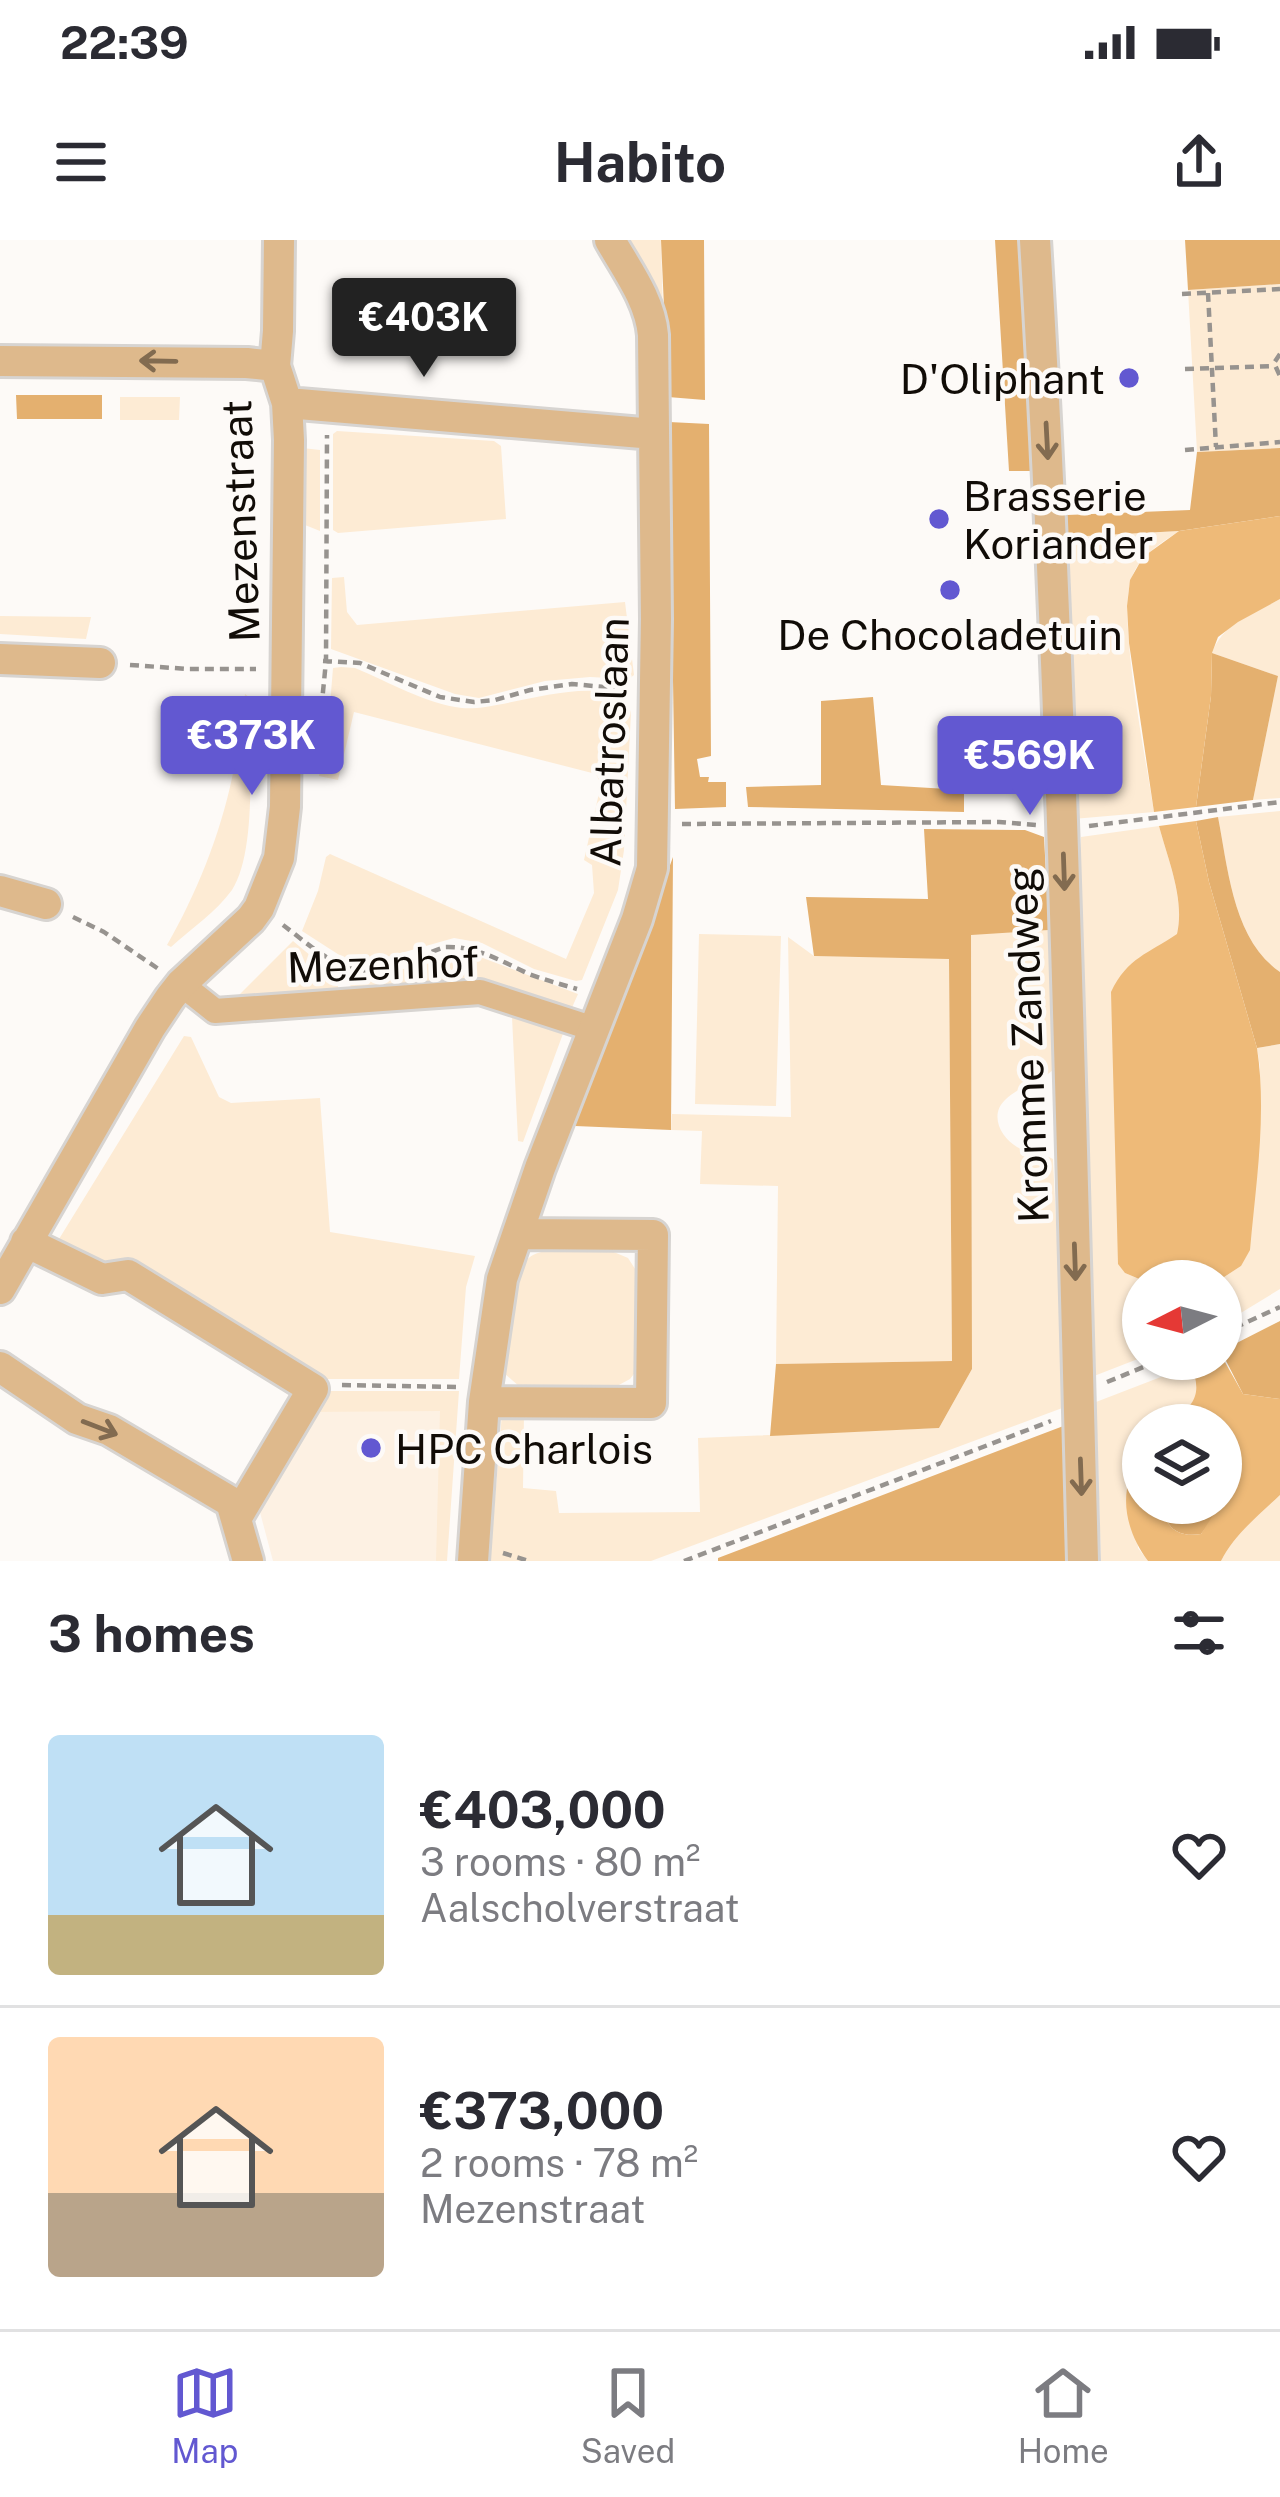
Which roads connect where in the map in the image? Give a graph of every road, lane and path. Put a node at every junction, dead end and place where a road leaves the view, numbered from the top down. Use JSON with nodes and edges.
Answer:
{"nodes":[{"id":1,"x":279,"y":240,"type":"edge"},
{"id":2,"x":610,"y":240,"type":"edge"},
{"id":3,"x":1035,"y":240,"type":"edge"},
{"id":4,"x":1280,"y":290,"type":"edge"},
{"id":5,"x":1208,"y":293,"type":"junction"},
{"id":6,"x":1182,"y":294,"type":"dead end"},
{"id":7,"x":1280,"y":354,"type":"edge"},
{"id":8,"x":0,"y":361,"type":"edge"},
{"id":9,"x":274,"y":366,"type":"junction"},
{"id":10,"x":1274,"y":366,"type":"junction"},
{"id":11,"x":1211,"y":369,"type":"junction"},
{"id":12,"x":1185,"y":370,"type":"dead end"},
{"id":13,"x":1280,"y":376,"type":"edge"},
{"id":14,"x":287,"y":403,"type":"junction"},
{"id":15,"x":327,"y":405,"type":"junction"},
{"id":16,"x":654,"y":434,"type":"junction"},
{"id":17,"x":1280,"y":442,"type":"edge"},
{"id":18,"x":1216,"y":447,"type":"junction"},
{"id":19,"x":1185,"y":450,"type":"dead end"},
{"id":20,"x":0,"y":659,"type":"edge"},
{"id":21,"x":326,"y":661,"type":"junction"},
{"id":22,"x":100,"y":663,"type":"joint"},
{"id":23,"x":286,"y":665,"type":"junction"},
{"id":24,"x":656,"y":692,"type":"junction"},
{"id":25,"x":313,"y":772,"type":"dead end"},
{"id":26,"x":1280,"y":802,"type":"edge"},
{"id":27,"x":653,"y":824,"type":"junction"},
{"id":28,"x":1063,"y":828,"type":"junction"},
{"id":29,"x":0,"y":891,"type":"edge"},
{"id":30,"x":46,"y":904,"type":"joint"},
{"id":31,"x":259,"y":908,"type":"junction"},
{"id":32,"x":181,"y":984,"type":"junction"},
{"id":33,"x":606,"y":996,"type":"junction"},
{"id":34,"x":594,"y":1029,"type":"junction"},
{"id":35,"x":518,"y":1234,"type":"junction"},
{"id":36,"x":26,"y":1242,"type":"junction"},
{"id":37,"x":0,"y":1289,"type":"edge"},
{"id":38,"x":1280,"y":1307,"type":"edge"},
{"id":39,"x":1242,"y":1324,"type":"edge"},
{"id":40,"x":0,"y":1367,"type":"edge"},
{"id":41,"x":1122,"y":1380,"type":"edge"},
{"id":42,"x":313,"y":1389,"type":"junction"},
{"id":43,"x":485,"y":1395,"type":"junction"},
{"id":44,"x":1079,"y":1402,"type":"junction"},
{"id":45,"x":237,"y":1517,"type":"junction"},
{"id":46,"x":248,"y":1561,"type":"edge"},
{"id":47,"x":473,"y":1561,"type":"edge"},
{"id":48,"x":684,"y":1561,"type":"edge"},
{"id":49,"x":1083,"y":1561,"type":"edge"}],
"edges":[{"from":1,"to":9,"type":"street","name":"Mezenstraat"},
{"from":2,"to":16,"type":"street","name":"Albatroslaan"},
{"from":3,"to":28,"type":"street","name":"Kromme Zandweg","one_way":true},
{"from":4,"to":5,"type":"path"},
{"from":5,"to":6,"type":"path"},
{"from":5,"to":11,"type":"path"},
{"from":7,"to":10,"type":"path"},
{"from":9,"to":8,"type":"street","one_way":true},
{"from":9,"to":14,"type":"street","name":"Mezenstraat"},
{"from":10,"to":11,"type":"path"},
{"from":10,"to":13,"type":"path"},
{"from":11,"to":12,"type":"path"},
{"from":11,"to":18,"type":"path"},
{"from":14,"to":15,"type":"street"},
{"from":14,"to":23,"type":"street","name":"Mezenstraat"},
{"from":15,"to":16,"type":"street"},
{"from":15,"to":21,"type":"path"},
{"from":16,"to":24,"type":"street","name":"Albatroslaan"},
{"from":17,"to":18,"type":"path"},
{"from":18,"to":19,"type":"path"},
{"from":20,"to":22,"type":"street"},
{"from":21,"to":23,"type":"path"},
{"from":21,"to":24,"type":"path"},
{"from":21,"to":25,"type":"path"},
{"from":22,"to":23,"type":"path"},
{"from":23,"to":31,"type":"street","name":"Mezenstraat"},
{"from":24,"to":27,"type":"street","name":"Albatroslaan"},
{"from":26,"to":28,"type":"path"},
{"from":27,"to":28,"type":"path"},
{"from":27,"to":33,"type":"street","name":"Albatroslaan"},
{"from":28,"to":44,"type":"street","name":"Kromme Zandweg","one_way":true},
{"from":29,"to":30,"type":"street"},
{"from":30,"to":32,"type":"path"},
{"from":31,"to":32,"type":"street","name":"Mezenstraat"},
{"from":31,"to":33,"type":"path"},
{"from":32,"to":34,"type":"street","name":"Mezenhof"},
{"from":32,"to":36,"type":"street","name":"Mezenstraat"},
{"from":33,"to":34,"type":"street","name":"Albatroslaan"},
{"from":34,"to":35,"type":"street","name":"Albatroslaan"},
{"from":35,"to":43,"type":"street","name":"Albatroslaan"},
{"from":35,"to":43,"type":"street"},
{"from":36,"to":37,"type":"street","name":"Mezenstraat"},
{"from":36,"to":42,"type":"street"},
{"from":38,"to":39,"type":"path"},
{"from":40,"to":45,"type":"street","one_way":true},
{"from":41,"to":44,"type":"path"},
{"from":42,"to":43,"type":"path"},
{"from":42,"to":45,"type":"street"},
{"from":43,"to":47,"type":"street","name":"Albatroslaan"},
{"from":44,"to":48,"type":"path"},
{"from":44,"to":49,"type":"street","name":"Kromme Zandweg","one_way":true},
{"from":45,"to":46,"type":"street"}]}
